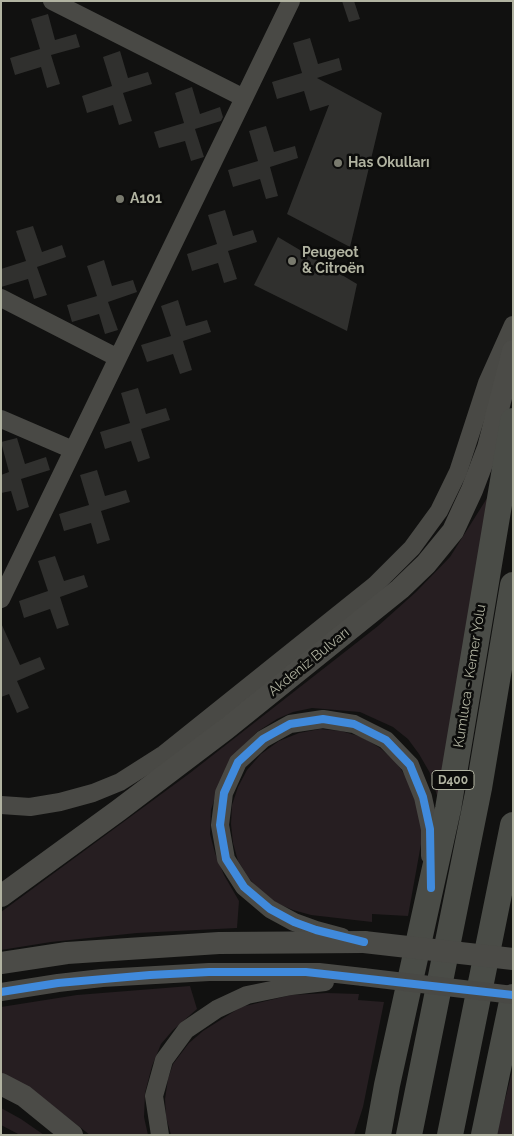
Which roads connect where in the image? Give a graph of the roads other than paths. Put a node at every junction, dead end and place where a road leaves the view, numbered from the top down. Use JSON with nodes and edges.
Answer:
{"nodes":[{"id":1,"x":52,"y":1,"type":"edge"},
{"id":2,"x":291,"y":1,"type":"edge"},
{"id":3,"x":244,"y":98,"type":"junction"},
{"id":4,"x":1,"y":298,"type":"edge"},
{"id":5,"x":513,"y":325,"type":"edge"},
{"id":6,"x":513,"y":351,"type":"edge"},
{"id":7,"x":118,"y":358,"type":"junction"},
{"id":8,"x":1,"y":419,"type":"edge"},
{"id":9,"x":513,"y":421,"type":"edge"},
{"id":10,"x":73,"y":450,"type":"junction"},
{"id":11,"x":513,"y":585,"type":"edge"},
{"id":12,"x":1,"y":599,"type":"edge"},
{"id":13,"x":1,"y":805,"type":"edge"},
{"id":14,"x":513,"y":826,"type":"edge"},
{"id":15,"x":432,"y":888,"type":"junction"},
{"id":16,"x":1,"y":896,"type":"edge"},
{"id":17,"x":364,"y":942,"type":"junction"},
{"id":18,"x":513,"y":959,"type":"edge"},
{"id":19,"x":1,"y":963,"type":"edge"},
{"id":20,"x":363,"y":978,"type":"junction"},
{"id":21,"x":1,"y":992,"type":"edge"},
{"id":22,"x":513,"y":996,"type":"edge"},
{"id":23,"x":1,"y":1084,"type":"edge"},
{"id":24,"x":387,"y":1085,"type":"junction"},
{"id":25,"x":72,"y":1135,"type":"edge"},
{"id":26,"x":160,"y":1135,"type":"edge"},
{"id":27,"x":365,"y":1135,"type":"edge"},
{"id":28,"x":378,"y":1135,"type":"edge"},
{"id":29,"x":409,"y":1135,"type":"edge"},
{"id":30,"x":450,"y":1135,"type":"edge"},
{"id":31,"x":484,"y":1135,"type":"edge"}],
"edges":[{"from":1,"to":3,"type":"street"},
{"from":2,"to":3,"type":"street"},
{"from":3,"to":7,"type":"street"},
{"from":4,"to":7,"type":"street"},
{"from":5,"to":13,"type":"street"},
{"from":6,"to":16,"type":"main road","name":"Akdeniz Bulvarı"},
{"from":7,"to":10,"type":"street"},
{"from":8,"to":10,"type":"street"},
{"from":9,"to":15,"type":"highway","name":"Kumluca - Kemer Yolu","number":"D400"},
{"from":10,"to":12,"type":"street"},
{"from":11,"to":29,"type":"highway","name":"Kumluca - Kemer Yolu","number":"D400"},
{"from":14,"to":30,"type":"highway"},
{"from":15,"to":17,"type":"street"},
{"from":15,"to":24,"type":"highway","name":"Kumluca - Kemer Yolu","number":"D400"},
{"from":17,"to":18,"type":"main road","bridge":true},
{"from":17,"to":19,"type":"main road"},
{"from":20,"to":21,"type":"street"},
{"from":20,"to":22,"type":"street","bridge":true},
{"from":20,"to":26,"type":"street"},
{"from":22,"to":31,"type":"highway"},
{"from":23,"to":25,"type":"main road"},
{"from":24,"to":27,"type":"street"},
{"from":24,"to":28,"type":"highway","name":"Kumluca - Kemer Yolu","number":"D400"}]}
